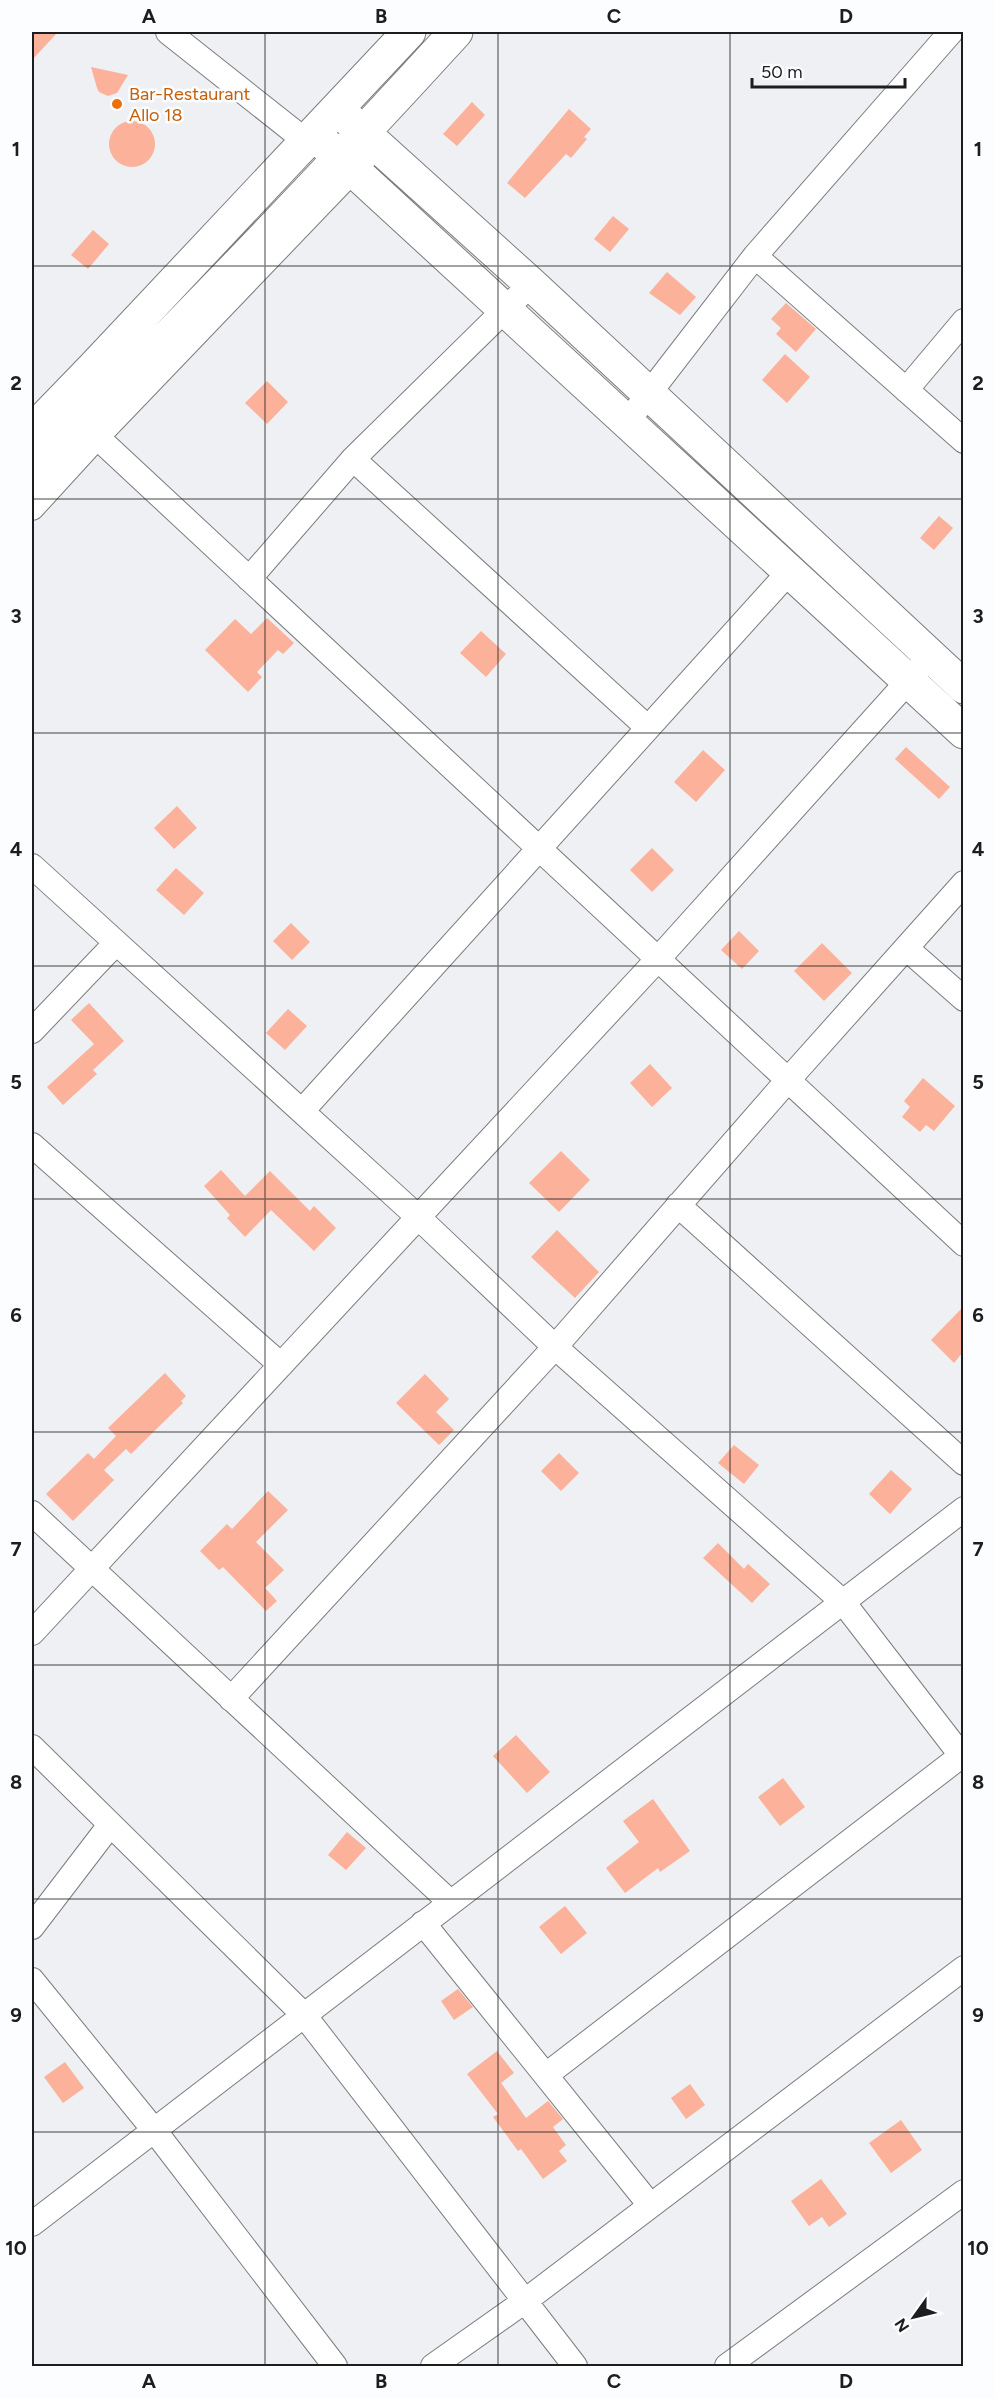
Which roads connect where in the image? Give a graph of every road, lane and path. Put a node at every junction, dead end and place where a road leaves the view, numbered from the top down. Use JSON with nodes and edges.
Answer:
{"nodes":[{"id":1,"x":168,"y":32,"type":"edge"},
{"id":2,"x":409,"y":32,"type":"edge"},
{"id":3,"x":456,"y":32,"type":"edge"},
{"id":4,"x":951,"y":32,"type":"edge"},
{"id":5,"x":337,"y":109,"type":"junction"},
{"id":6,"x":310,"y":138,"type":"junction"},
{"id":7,"x":370,"y":139,"type":"junction"},
{"id":8,"x":346,"y":164,"type":"junction"},
{"id":9,"x":754,"y":256,"type":"junction"},
{"id":10,"x":531,"y":284,"type":"junction"},
{"id":11,"x":505,"y":310,"type":"junction"},
{"id":12,"x":963,"y":321,"type":"edge"},
{"id":13,"x":906,"y":390,"type":"junction"},
{"id":14,"x":648,"y":393,"type":"junction"},
{"id":15,"x":627,"y":422,"type":"junction"},
{"id":16,"x":32,"y":431,"type":"edge"},
{"id":17,"x":97,"y":437,"type":"junction"},
{"id":18,"x":963,"y":441,"type":"edge"},
{"id":19,"x":353,"y":459,"type":"junction"},
{"id":20,"x":32,"y":473,"type":"edge"},
{"id":21,"x":32,"y":508,"type":"edge"},
{"id":22,"x":789,"y":572,"type":"junction"},
{"id":23,"x":249,"y":579,"type":"junction"},
{"id":24,"x":931,"y":657,"type":"junction"},
{"id":25,"x":908,"y":681,"type":"junction"},
{"id":26,"x":963,"y":687,"type":"edge"},
{"id":27,"x":647,"y":727,"type":"junction"},
{"id":28,"x":963,"y":732,"type":"edge"},
{"id":29,"x":539,"y":848,"type":"junction"},
{"id":30,"x":32,"y":866,"type":"edge"},
{"id":31,"x":963,"y":883,"type":"edge"},
{"id":32,"x":116,"y":943,"type":"junction"},
{"id":33,"x":906,"y":948,"type":"junction"},
{"id":34,"x":658,"y":959,"type":"junction"},
{"id":35,"x":963,"y":999,"type":"edge"},
{"id":36,"x":32,"y":1031,"type":"edge"},
{"id":37,"x":788,"y":1080,"type":"junction"},
{"id":38,"x":302,"y":1111,"type":"junction"},
{"id":39,"x":32,"y":1145,"type":"edge"},
{"id":40,"x":678,"y":1205,"type":"junction"},
{"id":41,"x":418,"y":1217,"type":"junction"},
{"id":42,"x":963,"y":1244,"type":"edge"},
{"id":43,"x":555,"y":1347,"type":"junction"},
{"id":44,"x":281,"y":1365,"type":"junction"},
{"id":45,"x":963,"y":1463,"type":"edge"},
{"id":46,"x":963,"y":1509,"type":"edge"},
{"id":47,"x":32,"y":1514,"type":"edge"},
{"id":48,"x":91,"y":1569,"type":"junction"},
{"id":49,"x":843,"y":1602,"type":"junction"},
{"id":50,"x":32,"y":1633,"type":"edge"},
{"id":51,"x":231,"y":1699,"type":"junction"},
{"id":52,"x":32,"y":1748,"type":"edge"},
{"id":53,"x":962,"y":1757,"type":"edge"},
{"id":54,"x":111,"y":1825,"type":"junction"},
{"id":55,"x":450,"y":1902,"type":"junction"},
{"id":56,"x":423,"y":1923,"type":"junction"},
{"id":57,"x":32,"y":1927,"type":"edge"},
{"id":58,"x":963,"y":1968,"type":"edge"},
{"id":59,"x":32,"y":1980,"type":"edge"},
{"id":60,"x":304,"y":2015,"type":"junction"},
{"id":61,"x":546,"y":2075,"type":"junction"},
{"id":62,"x":154,"y":2130,"type":"junction"},
{"id":63,"x":963,"y":2192,"type":"edge"},
{"id":64,"x":650,"y":2205,"type":"junction"},
{"id":65,"x":32,"y":2224,"type":"edge"},
{"id":66,"x":525,"y":2301,"type":"junction"},
{"id":67,"x":335,"y":2367,"type":"edge"},
{"id":68,"x":433,"y":2367,"type":"edge"},
{"id":69,"x":575,"y":2367,"type":"edge"},
{"id":70,"x":727,"y":2367,"type":"edge"}],
"edges":[{"from":1,"to":6,"type":"street"},
{"from":2,"to":5,"type":"main road"},
{"from":3,"to":7,"type":"main road"},
{"from":4,"to":9,"type":"street"},
{"from":5,"to":6,"type":"main road"},
{"from":5,"to":7,"type":"main road"},
{"from":6,"to":8,"type":"main road"},
{"from":6,"to":16,"type":"main road"},
{"from":7,"to":8,"type":"main road"},
{"from":7,"to":10,"type":"main road"},
{"from":8,"to":11,"type":"main road"},
{"from":8,"to":17,"type":"street"},
{"from":8,"to":20,"type":"main road"},
{"from":9,"to":13,"type":"street"},
{"from":9,"to":14,"type":"street"},
{"from":10,"to":11,"type":"street"},
{"from":10,"to":14,"type":"main road"},
{"from":11,"to":15,"type":"main road"},
{"from":11,"to":19,"type":"street"},
{"from":12,"to":13,"type":"street"},
{"from":13,"to":18,"type":"street"},
{"from":14,"to":15,"type":"street"},
{"from":14,"to":24,"type":"main road"},
{"from":15,"to":22,"type":"main road"},
{"from":17,"to":21,"type":"street"},
{"from":17,"to":23,"type":"street"},
{"from":19,"to":23,"type":"street"},
{"from":19,"to":27,"type":"street"},
{"from":22,"to":25,"type":"main road"},
{"from":22,"to":27,"type":"street"},
{"from":23,"to":29,"type":"street"},
{"from":24,"to":25,"type":"street"},
{"from":24,"to":26,"type":"main road"},
{"from":25,"to":28,"type":"main road"},
{"from":25,"to":34,"type":"street"},
{"from":27,"to":29,"type":"street"},
{"from":29,"to":34,"type":"street"},
{"from":29,"to":38,"type":"street"},
{"from":30,"to":32,"type":"street"},
{"from":31,"to":33,"type":"street"},
{"from":32,"to":36,"type":"street"},
{"from":32,"to":38,"type":"street"},
{"from":33,"to":35,"type":"street"},
{"from":33,"to":37,"type":"street"},
{"from":34,"to":37,"type":"street"},
{"from":34,"to":41,"type":"street"},
{"from":37,"to":40,"type":"street"},
{"from":37,"to":42,"type":"street"},
{"from":38,"to":41,"type":"street"},
{"from":39,"to":44,"type":"street"},
{"from":40,"to":43,"type":"street"},
{"from":40,"to":45,"type":"street"},
{"from":41,"to":43,"type":"street"},
{"from":41,"to":44,"type":"street"},
{"from":43,"to":49,"type":"street"},
{"from":43,"to":51,"type":"street"},
{"from":44,"to":48,"type":"street"},
{"from":46,"to":49,"type":"street"},
{"from":47,"to":48,"type":"street"},
{"from":48,"to":50,"type":"street"},
{"from":48,"to":51,"type":"street"},
{"from":49,"to":53,"type":"street"},
{"from":49,"to":55,"type":"street"},
{"from":51,"to":55,"type":"street"},
{"from":52,"to":54,"type":"street"},
{"from":53,"to":61,"type":"street"},
{"from":54,"to":57,"type":"street"},
{"from":54,"to":60,"type":"street"},
{"from":55,"to":56,"type":"street"},
{"from":56,"to":60,"type":"street"},
{"from":56,"to":61,"type":"street"},
{"from":58,"to":64,"type":"street"},
{"from":59,"to":62,"type":"street"},
{"from":60,"to":62,"type":"street"},
{"from":60,"to":66,"type":"street"},
{"from":61,"to":64,"type":"street"},
{"from":62,"to":65,"type":"street"},
{"from":62,"to":67,"type":"street"},
{"from":63,"to":70,"type":"street"},
{"from":64,"to":66,"type":"street"},
{"from":66,"to":68,"type":"street"},
{"from":66,"to":69,"type":"street"}]}
